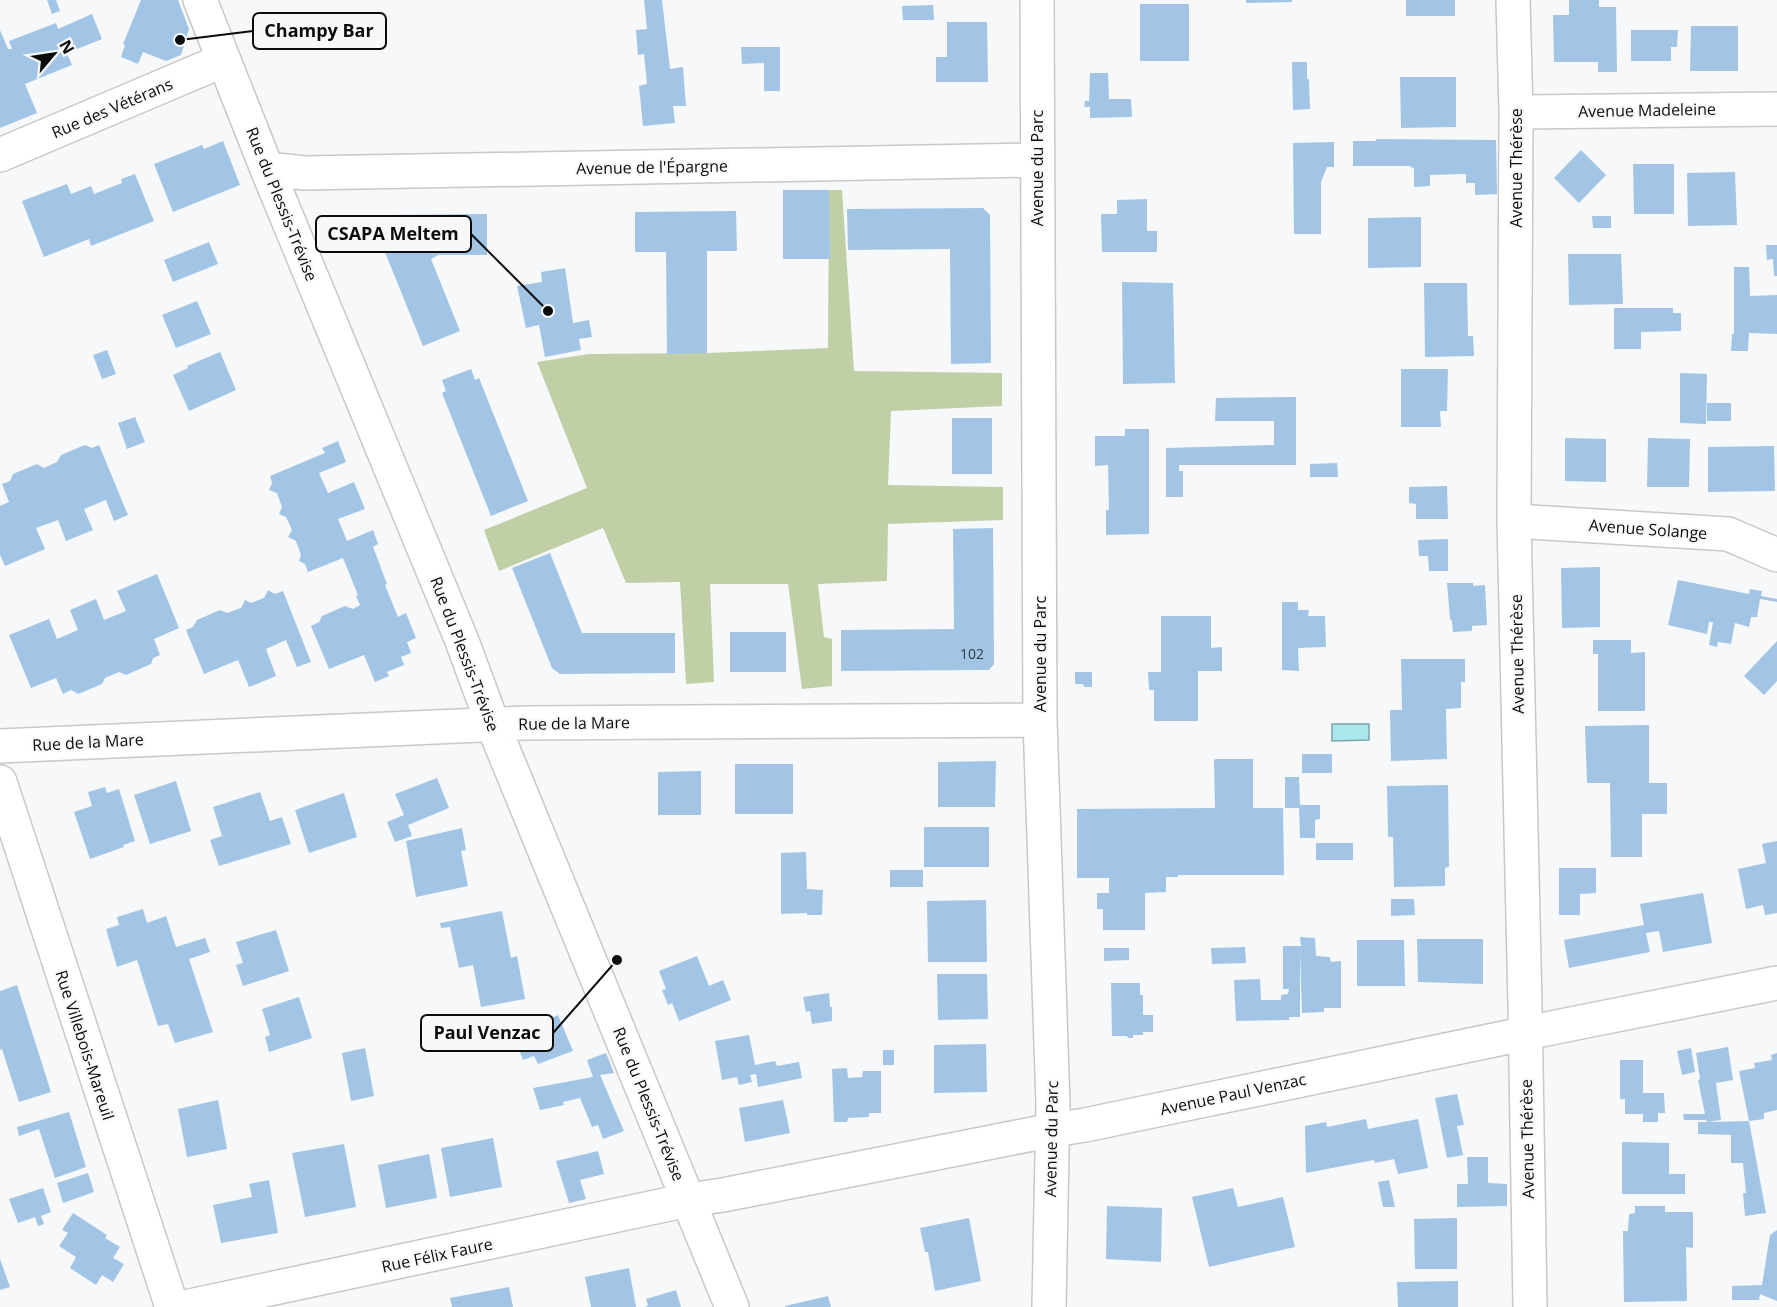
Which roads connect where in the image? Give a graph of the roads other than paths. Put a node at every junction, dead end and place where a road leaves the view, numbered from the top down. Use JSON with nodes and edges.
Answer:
{"nodes":[{"id":1,"x":200,"y":0,"type":"edge"},
{"id":2,"x":1037,"y":0,"type":"edge"},
{"id":3,"x":1513,"y":0,"type":"edge"},
{"id":4,"x":224,"y":60,"type":"junction"},
{"id":5,"x":1777,"y":108,"type":"edge"},
{"id":6,"x":1516,"y":112,"type":"junction"},
{"id":7,"x":0,"y":156,"type":"edge"},
{"id":8,"x":1037,"y":160,"type":"junction"},
{"id":9,"x":267,"y":169,"type":"junction"},
{"id":10,"x":1514,"y":521,"type":"junction"},
{"id":11,"x":1777,"y":555,"type":"edge"},
{"id":12,"x":1040,"y":720,"type":"junction"},
{"id":13,"x":493,"y":725,"type":"junction"},
{"id":14,"x":0,"y":746,"type":"edge"},
{"id":15,"x":0,"y":782,"type":"edge"},
{"id":16,"x":1777,"y":983,"type":"edge"},
{"id":17,"x":1526,"y":1034,"type":"junction"},
{"id":18,"x":1053,"y":1130,"type":"junction"},
{"id":19,"x":688,"y":1200,"type":"junction"},
{"id":20,"x":172,"y":1307,"type":"edge"},
{"id":21,"x":185,"y":1307,"type":"edge"},
{"id":22,"x":732,"y":1307,"type":"edge"},
{"id":23,"x":1049,"y":1307,"type":"edge"},
{"id":24,"x":1530,"y":1307,"type":"edge"}],
"edges":[{"from":1,"to":4,"type":"street","name":"Rue du Plessis-Trévise"},
{"from":2,"to":8,"type":"street","name":"Avenue du Parc"},
{"from":3,"to":6,"type":"street","name":"Avenue Thérèse"},
{"from":4,"to":7,"type":"street","name":"Rue des Vétérans"},
{"from":4,"to":9,"type":"street","name":"Rue du Plessis-Trévise"},
{"from":5,"to":6,"type":"street","name":"Avenue Madeleine"},
{"from":6,"to":10,"type":"street","name":"Avenue Thérèse"},
{"from":8,"to":9,"type":"street","name":"Avenue de l'Épargne"},
{"from":8,"to":12,"type":"street","name":"Avenue du Parc"},
{"from":9,"to":13,"type":"street","name":"Rue du Plessis-Trévise"},
{"from":10,"to":11,"type":"street","name":"Avenue Solange"},
{"from":10,"to":17,"type":"street","name":"Avenue Thérèse"},
{"from":12,"to":13,"type":"street","name":"Rue de la Mare"},
{"from":12,"to":18,"type":"street","name":"Avenue du Parc"},
{"from":13,"to":14,"type":"street","name":"Rue de la Mare"},
{"from":13,"to":19,"type":"street","name":"Rue du Plessis-Trévise"},
{"from":15,"to":20,"type":"street","name":"Rue Villebois-Mareuil"},
{"from":16,"to":17,"type":"street","name":"Avenue Paul Venzac"},
{"from":17,"to":18,"type":"street","name":"Avenue Paul Venzac"},
{"from":17,"to":24,"type":"street","name":"Avenue Thérèse"},
{"from":18,"to":19,"type":"street","name":"Avenue Paul Venzac"},
{"from":18,"to":23,"type":"street","name":"Avenue du Parc"},
{"from":19,"to":21,"type":"street","name":"Rue Félix Faure"},
{"from":19,"to":22,"type":"street","name":"Rue du Plessis-Trévise"}]}
